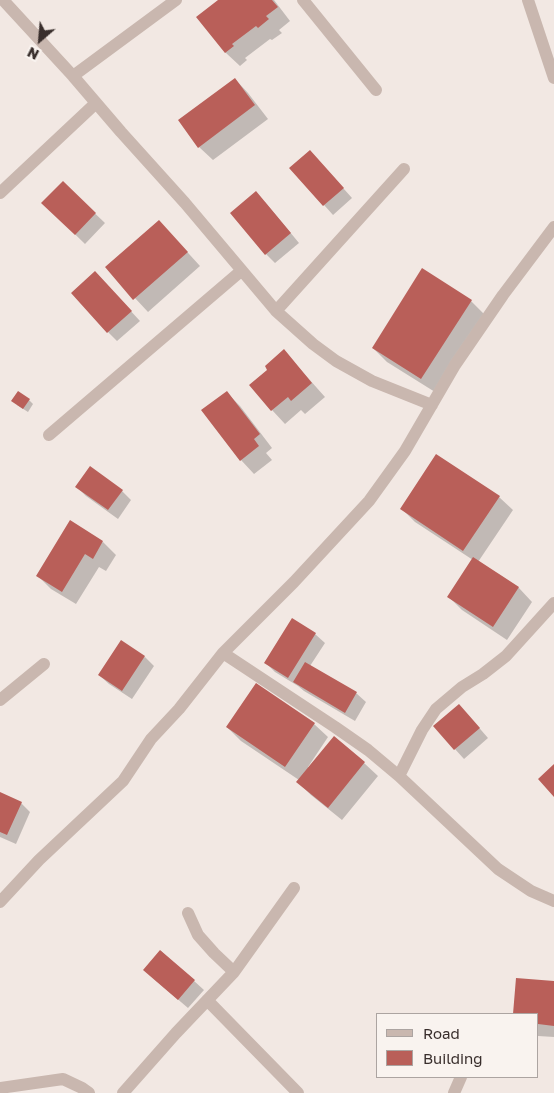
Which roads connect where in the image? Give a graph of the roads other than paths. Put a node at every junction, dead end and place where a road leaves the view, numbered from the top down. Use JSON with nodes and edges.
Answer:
{"nodes":[{"id":1,"x":3,"y":0,"type":"edge"},
{"id":2,"x":176,"y":0,"type":"edge"},
{"id":3,"x":303,"y":0,"type":"edge"},
{"id":4,"x":528,"y":0,"type":"edge"},
{"id":5,"x":73,"y":76,"type":"junction"},
{"id":6,"x":554,"y":78,"type":"edge"},
{"id":7,"x":376,"y":90,"type":"dead end"},
{"id":8,"x":96,"y":103,"type":"junction"},
{"id":9,"x":404,"y":169,"type":"dead end"},
{"id":10,"x":0,"y":194,"type":"edge"},
{"id":11,"x":554,"y":227,"type":"edge"},
{"id":12,"x":242,"y":271,"type":"junction"},
{"id":13,"x":276,"y":311,"type":"junction"},
{"id":14,"x":432,"y":405,"type":"junction"},
{"id":15,"x":49,"y":435,"type":"dead end"},
{"id":16,"x":554,"y":603,"type":"edge"},
{"id":17,"x":223,"y":653,"type":"junction"},
{"id":18,"x":44,"y":664,"type":"dead end"},
{"id":19,"x":0,"y":700,"type":"edge"},
{"id":20,"x":399,"y":776,"type":"junction"},
{"id":21,"x":294,"y":888,"type":"dead end"},
{"id":22,"x":554,"y":900,"type":"edge"},
{"id":23,"x":0,"y":902,"type":"edge"},
{"id":24,"x":188,"y":913,"type":"dead end"},
{"id":25,"x":234,"y":972,"type":"junction"},
{"id":26,"x":207,"y":1000,"type":"junction"},
{"id":27,"x":461,"y":1078,"type":"edge"},
{"id":28,"x":0,"y":1088,"type":"edge"},
{"id":29,"x":89,"y":1093,"type":"edge"},
{"id":30,"x":123,"y":1093,"type":"edge"},
{"id":31,"x":298,"y":1093,"type":"edge"},
{"id":32,"x":454,"y":1093,"type":"edge"}],
"edges":[{"from":1,"to":5,"type":"street"},
{"from":2,"to":5,"type":"street"},
{"from":3,"to":7,"type":"street"},
{"from":4,"to":6,"type":"street"},
{"from":5,"to":8,"type":"street"},
{"from":8,"to":10,"type":"street"},
{"from":8,"to":12,"type":"street"},
{"from":9,"to":13,"type":"street"},
{"from":11,"to":14,"type":"street"},
{"from":12,"to":13,"type":"street"},
{"from":12,"to":15,"type":"street"},
{"from":13,"to":14,"type":"street"},
{"from":14,"to":17,"type":"street"},
{"from":16,"to":20,"type":"street"},
{"from":17,"to":20,"type":"street"},
{"from":17,"to":23,"type":"street"},
{"from":18,"to":19,"type":"street"},
{"from":20,"to":22,"type":"street"},
{"from":21,"to":25,"type":"street"},
{"from":24,"to":25,"type":"street"},
{"from":25,"to":26,"type":"street"},
{"from":26,"to":30,"type":"street"},
{"from":26,"to":31,"type":"street"},
{"from":27,"to":32,"type":"street"},
{"from":28,"to":29,"type":"street"}]}
